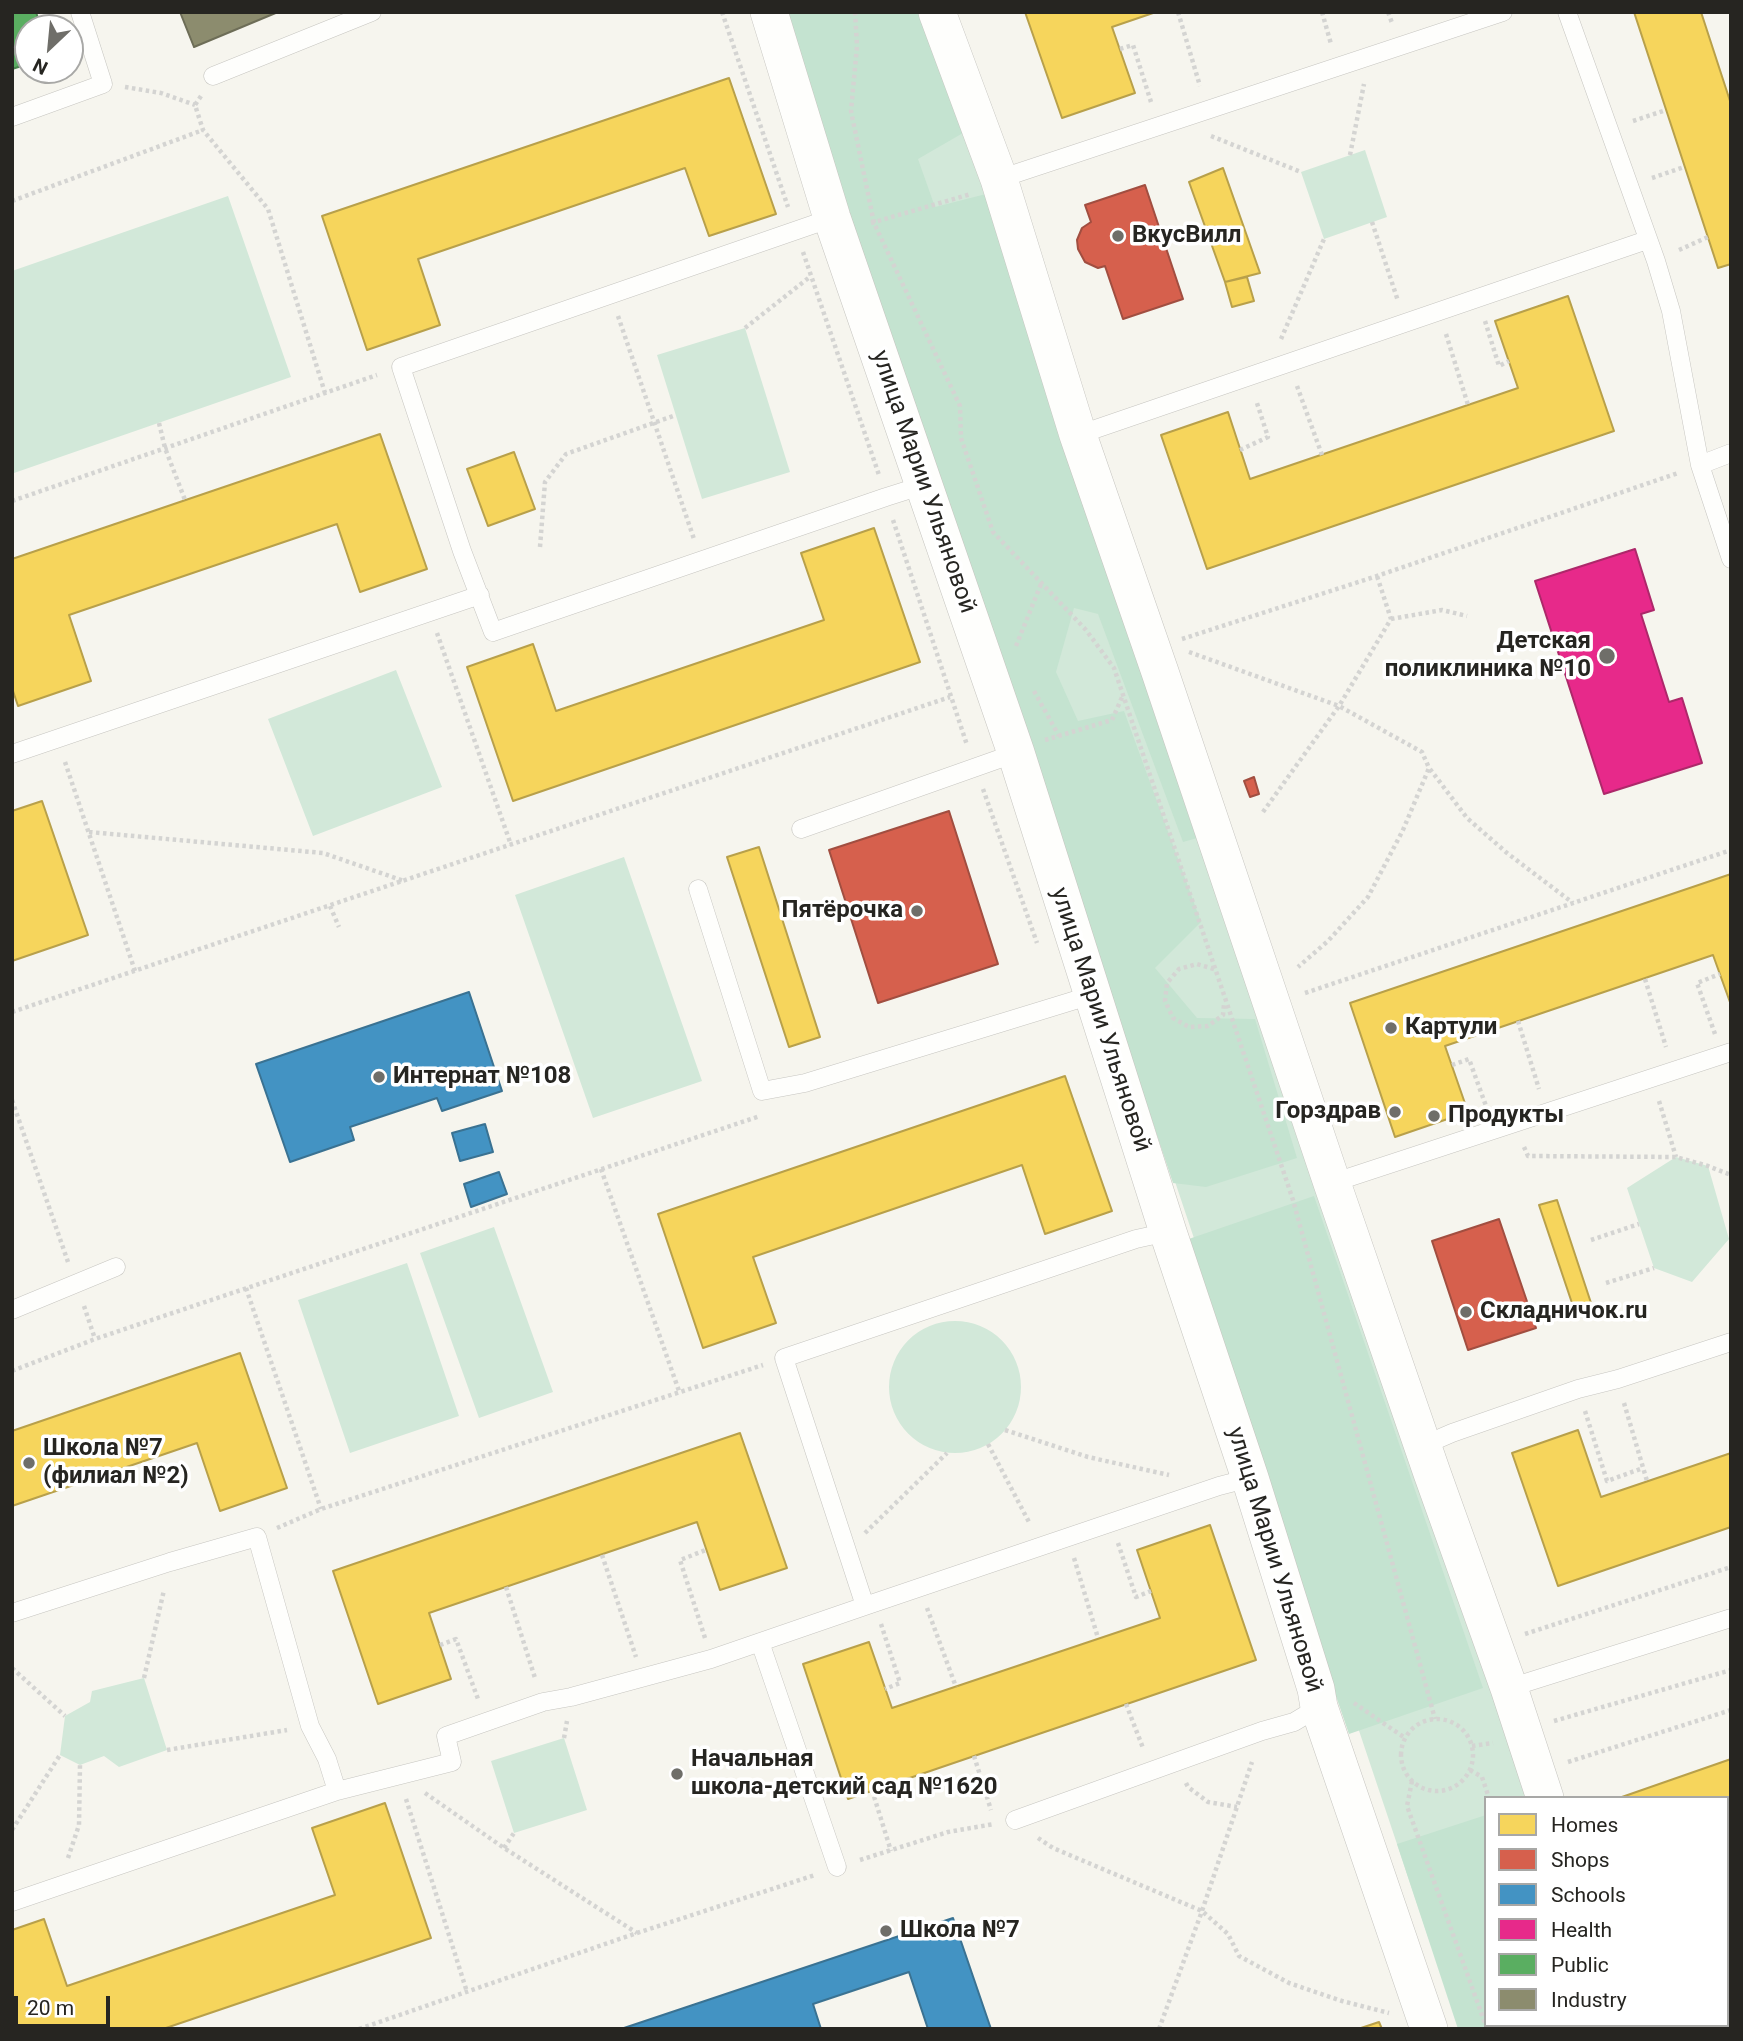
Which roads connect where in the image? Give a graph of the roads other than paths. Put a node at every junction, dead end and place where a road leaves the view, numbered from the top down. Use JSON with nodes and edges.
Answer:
{"nodes":[{"id":1,"x":80,"y":12,"type":"edge"},
{"id":2,"x":372,"y":12,"type":"edge"},
{"id":3,"x":769,"y":12,"type":"edge"},
{"id":4,"x":937,"y":12,"type":"edge"},
{"id":5,"x":1503,"y":12,"type":"edge"},
{"id":6,"x":1567,"y":12,"type":"edge"},
{"id":7,"x":213,"y":76,"type":"dead end"},
{"id":8,"x":12,"y":117,"type":"edge"},
{"id":9,"x":990,"y":185,"type":"junction"},
{"id":10,"x":849,"y":220,"type":"junction"},
{"id":11,"x":1647,"y":240,"type":"junction"},
{"id":12,"x":1078,"y":435,"type":"junction"},
{"id":13,"x":1731,"y":453,"type":"edge"},
{"id":14,"x":1700,"y":466,"type":"junction"},
{"id":15,"x":924,"y":485,"type":"junction"},
{"id":16,"x":1731,"y":559,"type":"edge"},
{"id":17,"x":480,"y":595,"type":"junction"},
{"id":18,"x":1024,"y":748,"type":"junction"},
{"id":19,"x":12,"y":754,"type":"edge"},
{"id":20,"x":801,"y":829,"type":"dead end"},
{"id":21,"x":698,"y":888,"type":"dead end"},
{"id":22,"x":1093,"y":995,"type":"junction"},
{"id":23,"x":1726,"y":1054,"type":"edge"},
{"id":24,"x":1332,"y":1184,"type":"junction"},
{"id":25,"x":1168,"y":1232,"type":"junction"},
{"id":26,"x":116,"y":1267,"type":"dead end"},
{"id":27,"x":12,"y":1310,"type":"edge"},
{"id":28,"x":1731,"y":1342,"type":"edge"},
{"id":29,"x":1422,"y":1446,"type":"junction"},
{"id":30,"x":1235,"y":1482,"type":"junction"},
{"id":31,"x":870,"y":1604,"type":"junction"},
{"id":32,"x":12,"y":1613,"type":"edge"},
{"id":33,"x":1731,"y":1618,"type":"edge"},
{"id":34,"x":760,"y":1642,"type":"junction"},
{"id":35,"x":1509,"y":1688,"type":"junction"},
{"id":36,"x":1334,"y":1703,"type":"junction"},
{"id":37,"x":337,"y":1791,"type":"junction"},
{"id":38,"x":1544,"y":1796,"type":"edge"},
{"id":39,"x":1015,"y":1820,"type":"road end"},
{"id":40,"x":837,"y":1867,"type":"road end"},
{"id":41,"x":12,"y":1902,"type":"edge"},
{"id":42,"x":1429,"y":2029,"type":"edge"}],
"edges":[{"from":1,"to":8,"type":"lane"},
{"from":2,"to":7,"type":"lane"},
{"from":3,"to":10,"type":"street","name":"улица Марии Ульяновой"},
{"from":4,"to":9,"type":"street"},
{"from":5,"to":9,"type":"lane"},
{"from":6,"to":11,"type":"lane"},
{"from":9,"to":12,"type":"street"},
{"from":10,"to":15,"type":"street","name":"улица Марии Ульяновой"},
{"from":10,"to":17,"type":"lane"},
{"from":11,"to":12,"type":"lane"},
{"from":11,"to":14,"type":"lane"},
{"from":12,"to":24,"type":"street"},
{"from":13,"to":14,"type":"lane"},
{"from":14,"to":16,"type":"lane"},
{"from":15,"to":17,"type":"lane"},
{"from":15,"to":18,"type":"street","name":"улица Марии Ульяновой"},
{"from":17,"to":19,"type":"lane"},
{"from":18,"to":20,"type":"lane"},
{"from":18,"to":22,"type":"street","name":"улица Марии Ульяновой"},
{"from":21,"to":22,"type":"lane"},
{"from":22,"to":25,"type":"street","name":"улица Марии Ульяновой"},
{"from":23,"to":24,"type":"lane"},
{"from":24,"to":29,"type":"street"},
{"from":25,"to":30,"type":"street","name":"улица Марии Ульяновой"},
{"from":25,"to":31,"type":"lane"},
{"from":26,"to":27,"type":"lane"},
{"from":28,"to":29,"type":"lane"},
{"from":29,"to":35,"type":"street"},
{"from":30,"to":31,"type":"lane"},
{"from":30,"to":36,"type":"street","name":"улица Марии Ульяновой"},
{"from":31,"to":34,"type":"lane"},
{"from":32,"to":37,"type":"lane"},
{"from":33,"to":35,"type":"lane"},
{"from":34,"to":37,"type":"lane"},
{"from":34,"to":40,"type":"lane"},
{"from":35,"to":38,"type":"street"},
{"from":36,"to":39,"type":"lane"},
{"from":36,"to":42,"type":"street","name":"улица Марии Ульяновой"},
{"from":37,"to":41,"type":"lane"}]}
